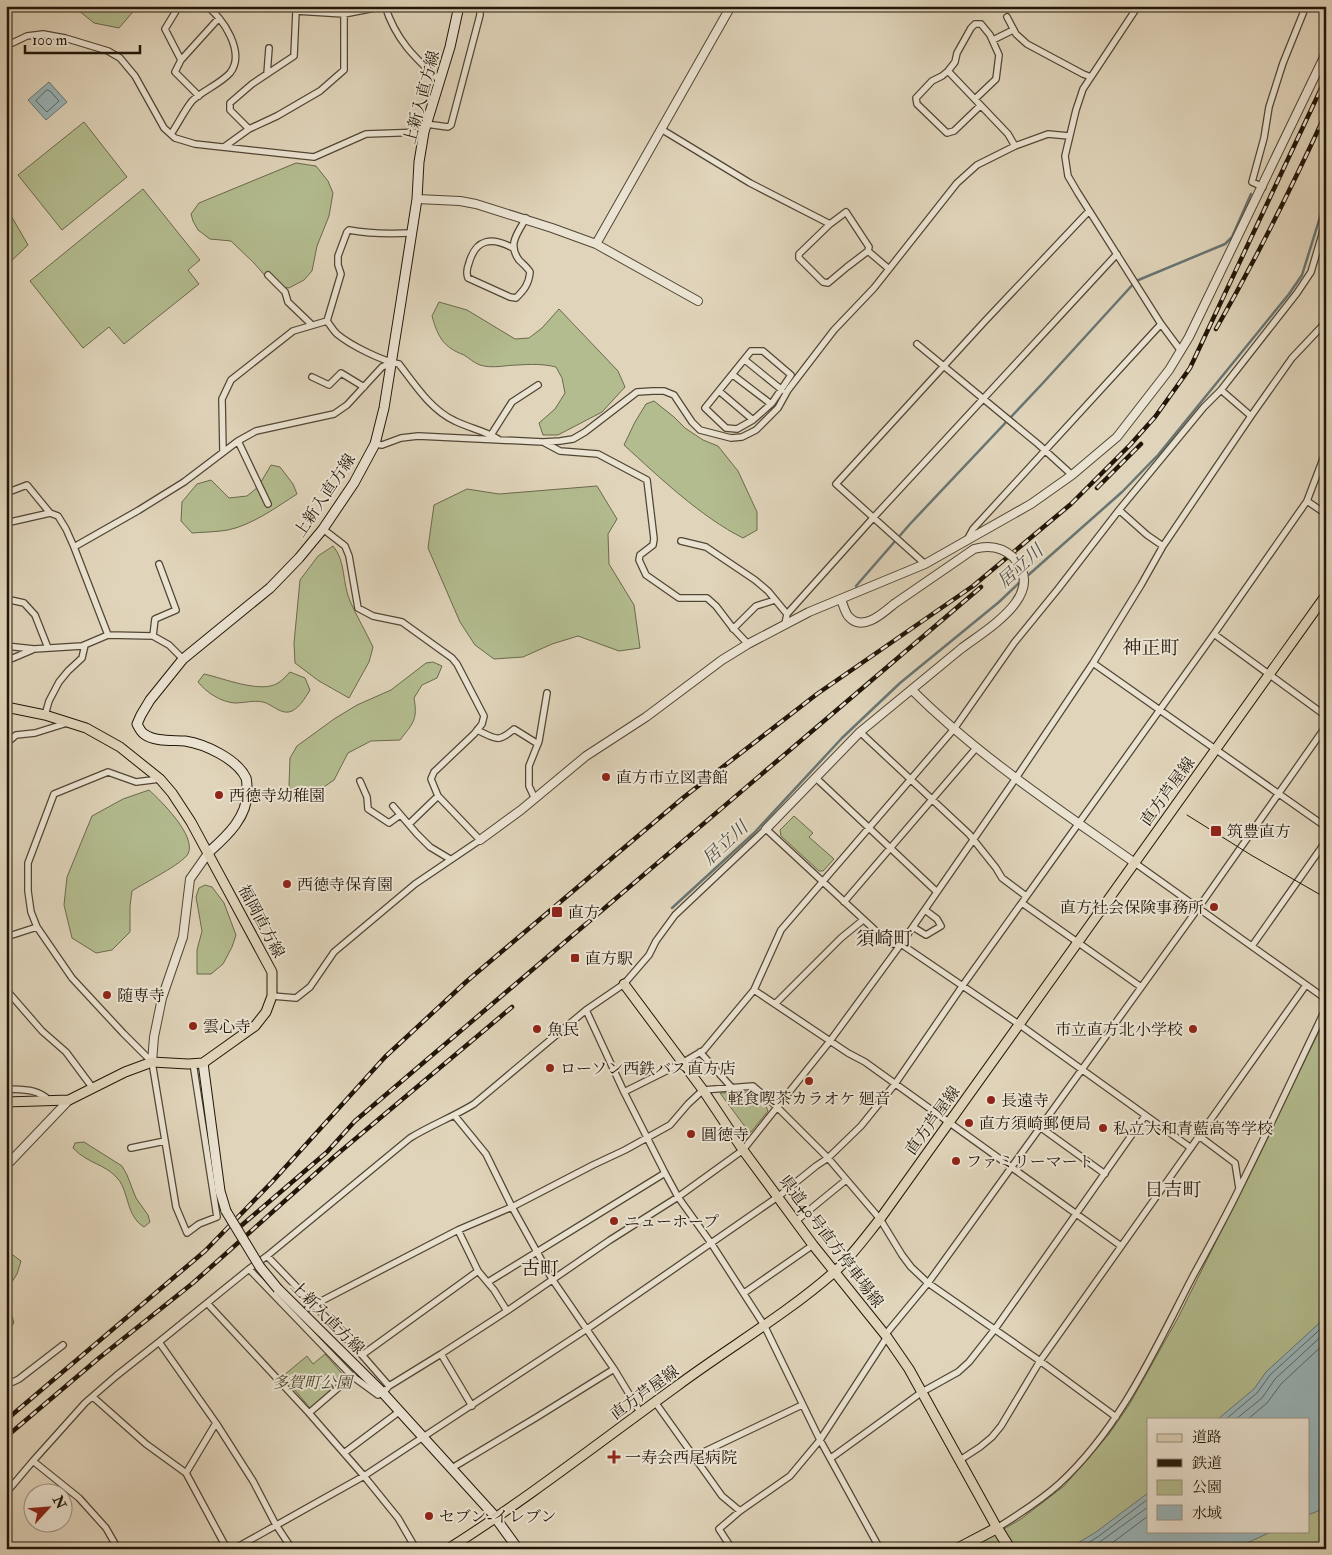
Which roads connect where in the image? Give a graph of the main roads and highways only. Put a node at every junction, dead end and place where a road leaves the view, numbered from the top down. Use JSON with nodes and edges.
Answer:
{"nodes":[{"id":1,"x":459,"y":6,"type":"edge"},
{"id":2,"x":1326,"y":596,"type":"edge"},
{"id":3,"x":6,"y":707,"type":"edge"},
{"id":4,"x":209,"y":852,"type":"junction"},
{"id":5,"x":624,"y":984,"type":"road end"},
{"id":6,"x":198,"y":1063,"type":"junction"},
{"id":7,"x":6,"y":1102,"type":"edge"},
{"id":8,"x":835,"y":1271,"type":"junction"},
{"id":9,"x":496,"y":1518,"type":"junction"},
{"id":10,"x":999,"y":1532,"type":"junction"},
{"id":11,"x":448,"y":1549,"type":"edge"},
{"id":12,"x":518,"y":1549,"type":"edge"},
{"id":13,"x":957,"y":1549,"type":"edge"},
{"id":14,"x":1010,"y":1549,"type":"edge"}],
"edges":[{"from":1,"to":4,"type":"main road","name":"上新入直方線"},
{"from":2,"to":8,"type":"main road","name":"直方芦屋線"},
{"from":3,"to":4,"type":"main road","name":"福岡直方線"},
{"from":4,"to":6,"type":"main road","name":"福岡直方線"},
{"from":5,"to":8,"type":"main road","name":"県道40号直方停車場線"},
{"from":6,"to":7,"type":"main road"},
{"from":6,"to":9,"type":"main road","name":"上新入直方線","bridge":true},
{"from":8,"to":9,"type":"main road","name":"直方芦屋線"},
{"from":8,"to":10,"type":"main road","name":"県道40号直方停車場線"},
{"from":9,"to":11,"type":"main road","name":"直方芦屋線"},
{"from":9,"to":12,"type":"main road","name":"上新入直方線"},
{"from":10,"to":13,"type":"highway"},
{"from":10,"to":14,"type":"highway"}]}
